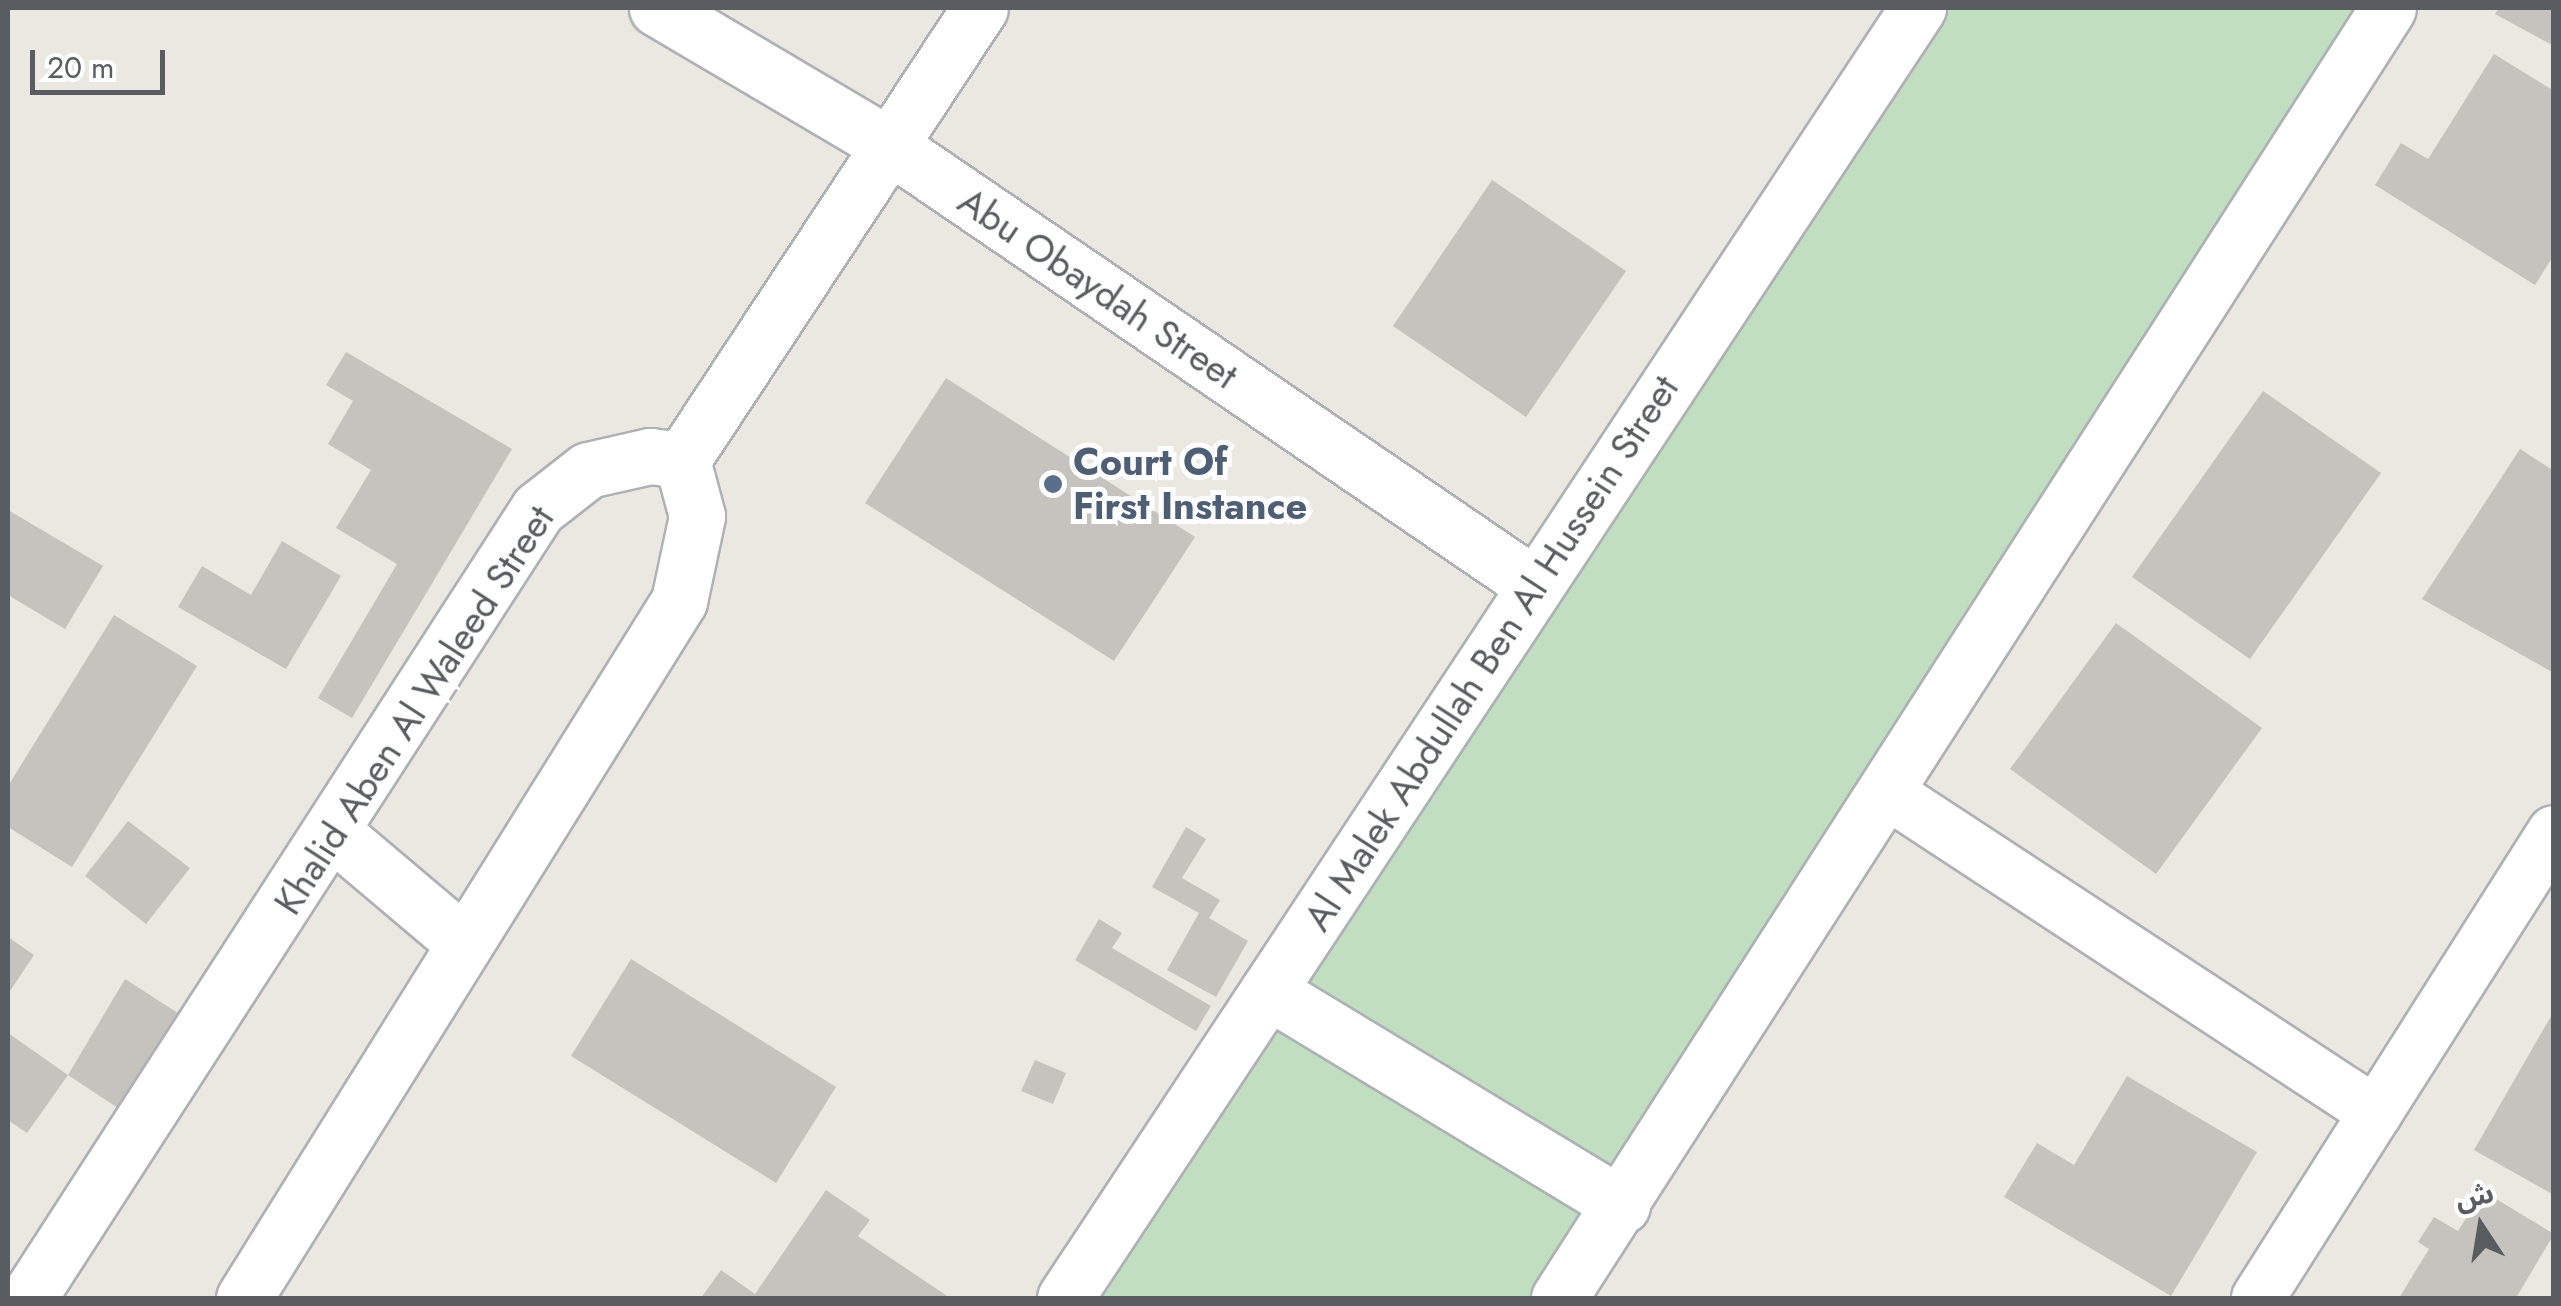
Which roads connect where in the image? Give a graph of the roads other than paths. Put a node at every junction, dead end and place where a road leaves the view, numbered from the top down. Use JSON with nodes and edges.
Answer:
{"nodes":[{"id":1,"x":657,"y":8,"type":"edge"},
{"id":2,"x":980,"y":8,"type":"edge"},
{"id":3,"x":1918,"y":8,"type":"edge"},
{"id":4,"x":2388,"y":8,"type":"edge"},
{"id":5,"x":890,"y":146,"type":"junction"},
{"id":6,"x":682,"y":460,"type":"junction"},
{"id":7,"x":1531,"y":583,"type":"junction"},
{"id":8,"x":1885,"y":791,"type":"junction"},
{"id":9,"x":2554,"y":832,"type":"edge"},
{"id":10,"x":335,"y":834,"type":"junction"},
{"id":11,"x":465,"y":944,"type":"junction"},
{"id":12,"x":1268,"y":991,"type":"junction"},
{"id":13,"x":2376,"y":1112,"type":"junction"},
{"id":14,"x":1622,"y":1205,"type":"junction"},
{"id":15,"x":28,"y":1298,"type":"edge"},
{"id":16,"x":244,"y":1298,"type":"edge"},
{"id":17,"x":1064,"y":1298,"type":"edge"},
{"id":18,"x":1558,"y":1298,"type":"edge"},
{"id":19,"x":2258,"y":1298,"type":"edge"}],
"edges":[{"from":1,"to":5,"type":"street","name":"Abu Obaydah Street"},
{"from":2,"to":5,"type":"street"},
{"from":3,"to":7,"type":"street","name":"Al Malek Abdullah Ben Al Hussein Street"},
{"from":4,"to":8,"type":"street"},
{"from":5,"to":6,"type":"street"},
{"from":5,"to":7,"type":"street","name":"Abu Obaydah Street"},
{"from":6,"to":10,"type":"street","name":"Khalid Aben Al Waleed Street"},
{"from":6,"to":11,"type":"street"},
{"from":7,"to":12,"type":"street","name":"Al Malek Abdullah Ben Al Hussein Street"},
{"from":8,"to":13,"type":"street"},
{"from":8,"to":14,"type":"street"},
{"from":9,"to":13,"type":"street"},
{"from":10,"to":11,"type":"street"},
{"from":10,"to":15,"type":"street","name":"Khalid Aben Al Waleed Street"},
{"from":11,"to":16,"type":"street"},
{"from":12,"to":14,"type":"street"},
{"from":12,"to":17,"type":"street","name":"Al Malek Abdullah Ben Al Hussein Street"},
{"from":13,"to":19,"type":"street"},
{"from":14,"to":18,"type":"street"}]}
